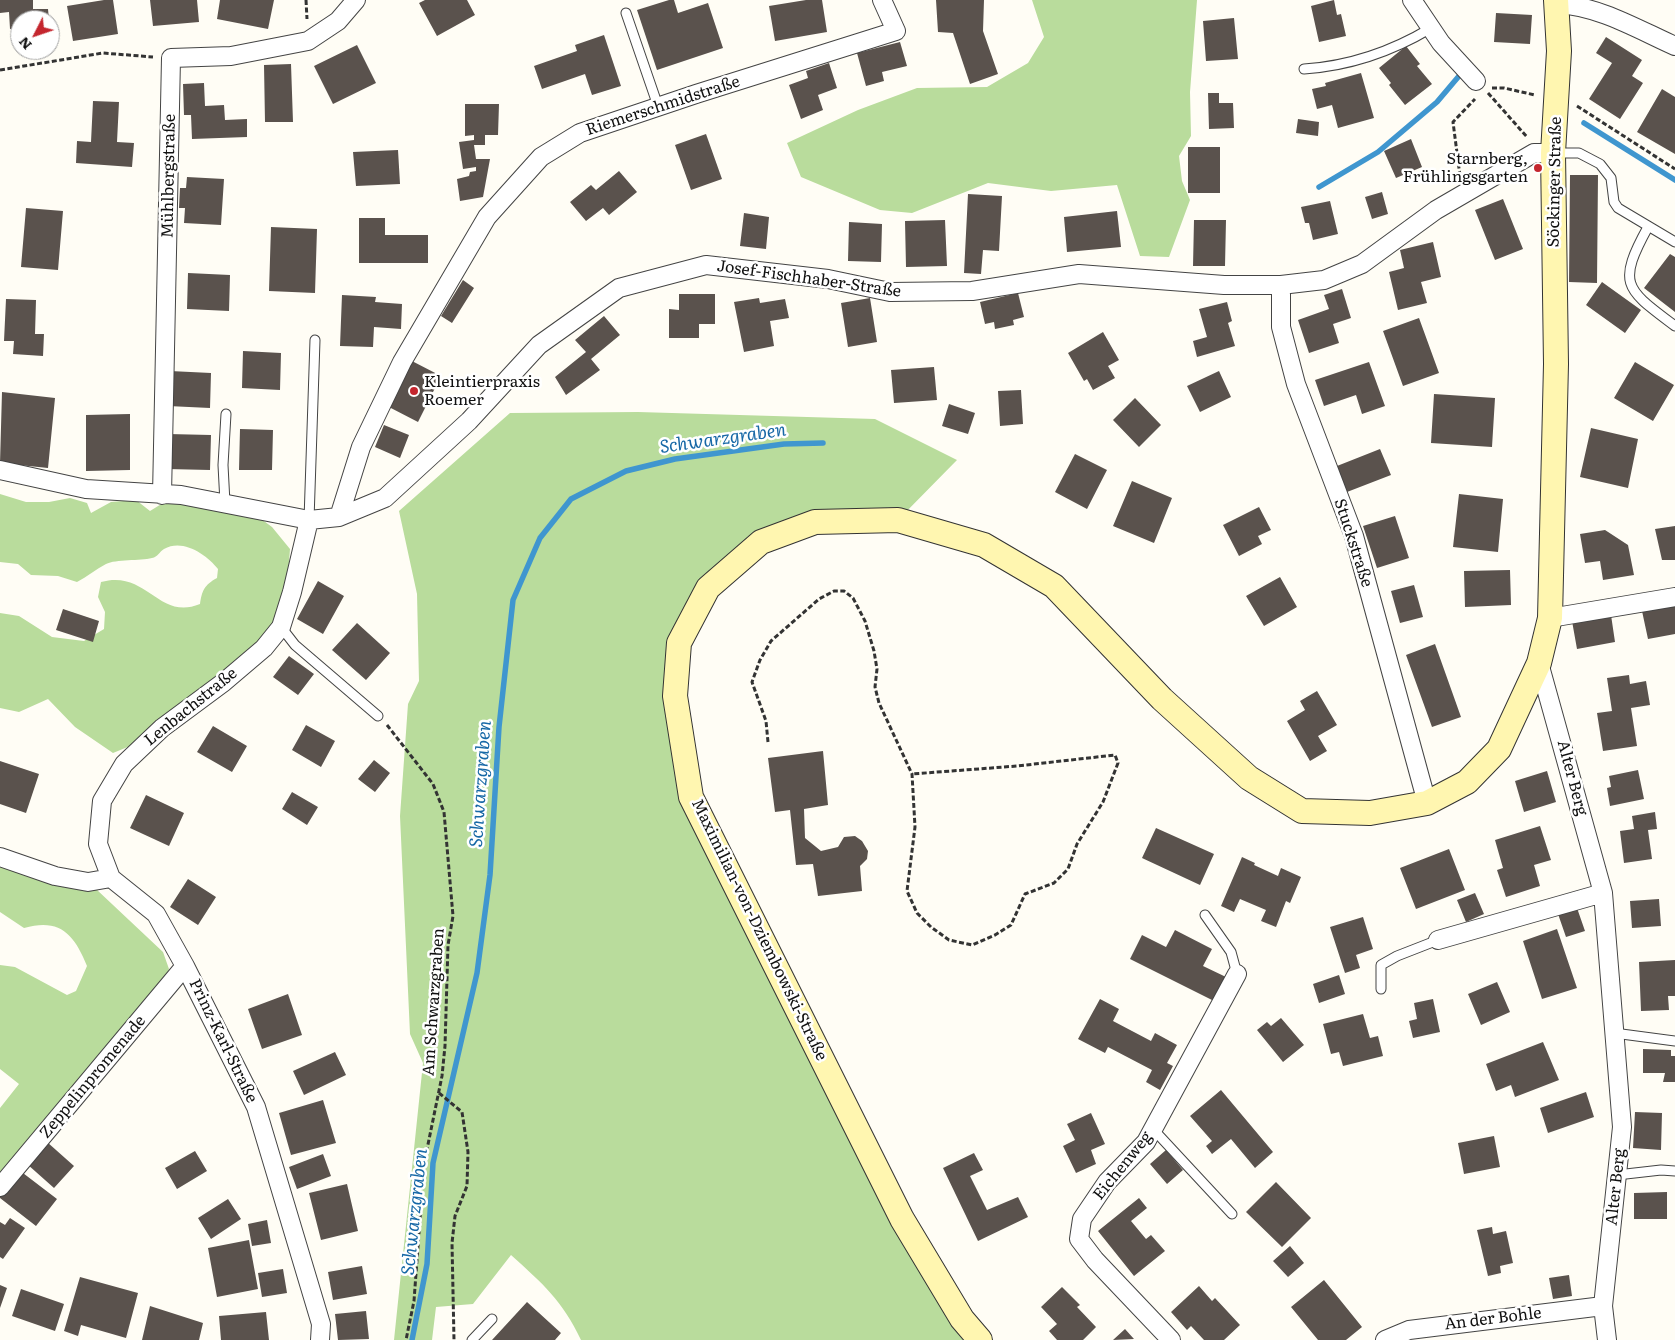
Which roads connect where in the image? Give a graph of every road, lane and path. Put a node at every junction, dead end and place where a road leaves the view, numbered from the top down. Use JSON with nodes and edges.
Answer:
{"nodes":[{"id":1,"x":356,"y":0,"type":"edge"},
{"id":2,"x":882,"y":0,"type":"edge"},
{"id":3,"x":1412,"y":0,"type":"edge"},
{"id":4,"x":1556,"y":2,"type":"edge"},
{"id":5,"x":626,"y":13,"type":"dead end"},
{"id":6,"x":1431,"y":28,"type":"junction"},
{"id":7,"x":1675,"y":46,"type":"edge"},
{"id":8,"x":171,"y":58,"type":"junction"},
{"id":9,"x":1304,"y":69,"type":"dead end"},
{"id":10,"x":0,"y":70,"type":"edge"},
{"id":11,"x":1480,"y":85,"type":"junction"},
{"id":12,"x":1556,"y":100,"type":"junction"},
{"id":13,"x":658,"y":106,"type":"junction"},
{"id":14,"x":1504,"y":112,"type":"dead end"},
{"id":15,"x":1553,"y":153,"type":"junction"},
{"id":16,"x":1675,"y":169,"type":"edge"},
{"id":17,"x":1462,"y":195,"type":"junction"},
{"id":18,"x":1648,"y":227,"type":"junction"},
{"id":19,"x":1675,"y":242,"type":"edge"},
{"id":20,"x":1281,"y":285,"type":"junction"},
{"id":21,"x":1675,"y":326,"type":"edge"},
{"id":22,"x":315,"y":340,"type":"dead end"},
{"id":23,"x":1556,"y":364,"type":"joint"},
{"id":24,"x":226,"y":414,"type":"dead end"},
{"id":25,"x":0,"y":470,"type":"edge"},
{"id":26,"x":162,"y":495,"type":"junction"},
{"id":27,"x":225,"y":503,"type":"junction"},
{"id":28,"x":338,"y":517,"type":"junction"},
{"id":29,"x":310,"y":520,"type":"junction"},
{"id":30,"x":1675,"y":597,"type":"edge"},
{"id":31,"x":1550,"y":618,"type":"junction"},
{"id":32,"x":281,"y":627,"type":"junction"},
{"id":33,"x":1539,"y":663,"type":"junction"},
{"id":34,"x":378,"y":716,"type":"joint"},
{"id":35,"x":768,"y":742,"type":"dead end"},
{"id":36,"x":912,"y":774,"type":"junction"},
{"id":37,"x":1427,"y":803,"type":"junction"},
{"id":38,"x":0,"y":857,"type":"edge"},
{"id":39,"x":111,"y":878,"type":"junction"},
{"id":40,"x":1603,"y":893,"type":"junction"},
{"id":41,"x":1205,"y":915,"type":"dead end"},
{"id":42,"x":1438,"y":940,"type":"joint"},
{"id":43,"x":185,"y":966,"type":"junction"},
{"id":44,"x":1237,"y":974,"type":"joint"},
{"id":45,"x":1381,"y":989,"type":"dead end"},
{"id":46,"x":1614,"y":1033,"type":"junction"},
{"id":47,"x":1675,"y":1041,"type":"edge"},
{"id":48,"x":439,"y":1093,"type":"junction"},
{"id":49,"x":1153,"y":1129,"type":"junction"},
{"id":50,"x":1675,"y":1171,"type":"edge"},
{"id":51,"x":1617,"y":1175,"type":"junction"},
{"id":52,"x":0,"y":1187,"type":"edge"},
{"id":53,"x":1232,"y":1214,"type":"dead end"},
{"id":54,"x":1603,"y":1306,"type":"junction"},
{"id":55,"x":492,"y":1319,"type":"dead end"},
{"id":56,"x":320,"y":1340,"type":"edge"},
{"id":57,"x":406,"y":1340,"type":"edge"},
{"id":58,"x":454,"y":1340,"type":"edge"},
{"id":59,"x":472,"y":1340,"type":"edge"},
{"id":60,"x":980,"y":1340,"type":"edge"},
{"id":61,"x":1171,"y":1340,"type":"edge"},
{"id":62,"x":1385,"y":1340,"type":"edge"},
{"id":63,"x":1607,"y":1340,"type":"edge"}],
"edges":[{"from":1,"to":8,"type":"street"},
{"from":2,"to":13,"type":"street","name":"Riemerschmidstraße"},
{"from":3,"to":6,"type":"street"},
{"from":4,"to":7,"type":"street"},
{"from":4,"to":12,"type":"street","name":"Söckinger Straße"},
{"from":5,"to":13,"type":"lane"},
{"from":6,"to":9,"type":"lane"},
{"from":6,"to":11,"type":"street"},
{"from":8,"to":10,"type":"path"},
{"from":8,"to":26,"type":"street","name":"Mühlbergstraße"},
{"from":11,"to":12,"type":"path"},
{"from":11,"to":14,"type":"path"},
{"from":11,"to":17,"type":"path"},
{"from":12,"to":15,"type":"street","name":"Söckinger Straße"},
{"from":12,"to":16,"type":"path"},
{"from":13,"to":28,"type":"street","name":"Riemerschmidstraße"},
{"from":15,"to":17,"type":"street","name":"Josef-Fischhaber-Straße"},
{"from":15,"to":18,"type":"lane"},
{"from":15,"to":23,"type":"street","name":"Söckinger Straße"},
{"from":17,"to":20,"type":"street","name":"Josef-Fischhaber-Straße"},
{"from":18,"to":19,"type":"lane"},
{"from":18,"to":21,"type":"lane"},
{"from":20,"to":28,"type":"street","name":"Josef-Fischhaber-Straße"},
{"from":20,"to":37,"type":"street","name":"Stuckstraße"},
{"from":22,"to":29,"type":"lane"},
{"from":23,"to":31,"type":"street","name":"Maximilian-von-Dziembowski-Straße"},
{"from":24,"to":27,"type":"lane"},
{"from":25,"to":26,"type":"street","name":"Josef-Fischhaber-Straße"},
{"from":26,"to":27,"type":"street","name":"Josef-Fischhaber-Straße"},
{"from":27,"to":29,"type":"street","name":"Josef-Fischhaber-Straße"},
{"from":28,"to":29,"type":"street","name":"Josef-Fischhaber-Straße"},
{"from":29,"to":32,"type":"street","name":"Lenbachstraße"},
{"from":30,"to":31,"type":"street"},
{"from":31,"to":33,"type":"street","name":"Maximilian-von-Dziembowski-Straße"},
{"from":32,"to":34,"type":"lane"},
{"from":32,"to":39,"type":"street","name":"Lenbachstraße"},
{"from":33,"to":37,"type":"street","name":"Maximilian-von-Dziembowski-Straße"},
{"from":33,"to":40,"type":"street","name":"Alter Berg"},
{"from":34,"to":48,"type":"path","name":"Am Schwarzgraben"},
{"from":35,"to":36,"type":"path"},
{"from":36,"to":36,"type":"path"},
{"from":37,"to":60,"type":"street","name":"Maximilian-von-Dziembowski-Straße"},
{"from":38,"to":39,"type":"street"},
{"from":39,"to":43,"type":"street","name":"Prinz-Karl-Straße"},
{"from":40,"to":42,"type":"street"},
{"from":40,"to":46,"type":"street","name":"Alter Berg"},
{"from":41,"to":44,"type":"lane"},
{"from":42,"to":45,"type":"lane"},
{"from":43,"to":52,"type":"street","name":"Zeppelinpromenade"},
{"from":43,"to":56,"type":"street","name":"Prinz-Karl-Straße"},
{"from":44,"to":49,"type":"street","name":"Eichenweg"},
{"from":46,"to":47,"type":"lane"},
{"from":46,"to":51,"type":"street","name":"Alter Berg"},
{"from":48,"to":57,"type":"path","name":"Am Schwarzgraben"},
{"from":48,"to":58,"type":"path"},
{"from":49,"to":53,"type":"lane"},
{"from":49,"to":61,"type":"street","name":"Eichenweg"},
{"from":50,"to":51,"type":"lane"},
{"from":51,"to":54,"type":"street","name":"Alter Berg"},
{"from":54,"to":62,"type":"street","name":"An der Bohle"},
{"from":54,"to":63,"type":"street","name":"Alter Berg"},
{"from":55,"to":59,"type":"lane"}]}
